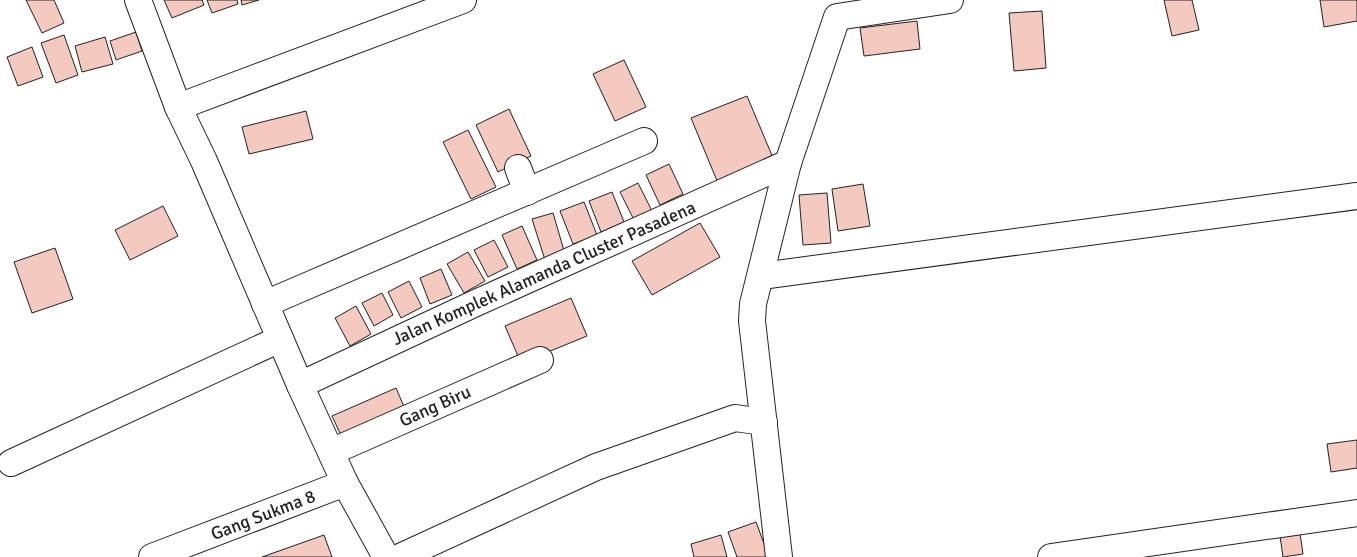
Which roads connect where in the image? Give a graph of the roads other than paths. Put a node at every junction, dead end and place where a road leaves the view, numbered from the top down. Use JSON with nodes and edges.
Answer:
{"nodes":[{"id":1,"x":138,"y":0,"type":"edge"},
{"id":2,"x":463,"y":0,"type":"edge"},
{"id":3,"x":950,"y":0,"type":"edge"},
{"id":4,"x":178,"y":107,"type":"junction"},
{"id":5,"x":644,"y":141,"type":"dead end"},
{"id":6,"x":788,"y":163,"type":"junction"},
{"id":7,"x":1357,"y":196,"type":"edge"},
{"id":8,"x":760,"y":276,"type":"junction"},
{"id":9,"x":265,"y":304,"type":"junction"},
{"id":10,"x":280,"y":338,"type":"junction"},
{"id":11,"x":540,"y":360,"type":"dead end"},
{"id":12,"x":300,"y":385,"type":"junction"},
{"id":13,"x":764,"y":422,"type":"junction"},
{"id":14,"x":331,"y":452,"type":"junction"},
{"id":15,"x":11,"y":463,"type":"dead end"},
{"id":16,"x":345,"y":483,"type":"junction"},
{"id":17,"x":1357,"y":513,"type":"edge"},
{"id":18,"x":152,"y":557,"type":"edge"},
{"id":19,"x":386,"y":557,"type":"edge"},
{"id":20,"x":400,"y":557,"type":"edge"},
{"id":21,"x":779,"y":557,"type":"edge"},
{"id":22,"x":1052,"y":557,"type":"edge"}],
"edges":[{"from":1,"to":4,"type":"street"},
{"from":2,"to":4,"type":"street"},
{"from":3,"to":6,"type":"street"},
{"from":4,"to":9,"type":"street"},
{"from":5,"to":9,"type":"street"},
{"from":6,"to":8,"type":"street"},
{"from":6,"to":12,"type":"street","name":"Jalan Komplek Alamanda Cluster Pasadena"},
{"from":7,"to":8,"type":"street"},
{"from":8,"to":13,"type":"street"},
{"from":9,"to":10,"type":"street"},
{"from":10,"to":12,"type":"street"},
{"from":10,"to":15,"type":"street"},
{"from":11,"to":14,"type":"street","name":"Gang Biru"},
{"from":12,"to":14,"type":"street"},
{"from":13,"to":20,"type":"street"},
{"from":13,"to":21,"type":"street"},
{"from":14,"to":16,"type":"street"},
{"from":16,"to":18,"type":"street","name":"Gang Sukma 8"},
{"from":16,"to":19,"type":"street"},
{"from":17,"to":22,"type":"street"}]}
